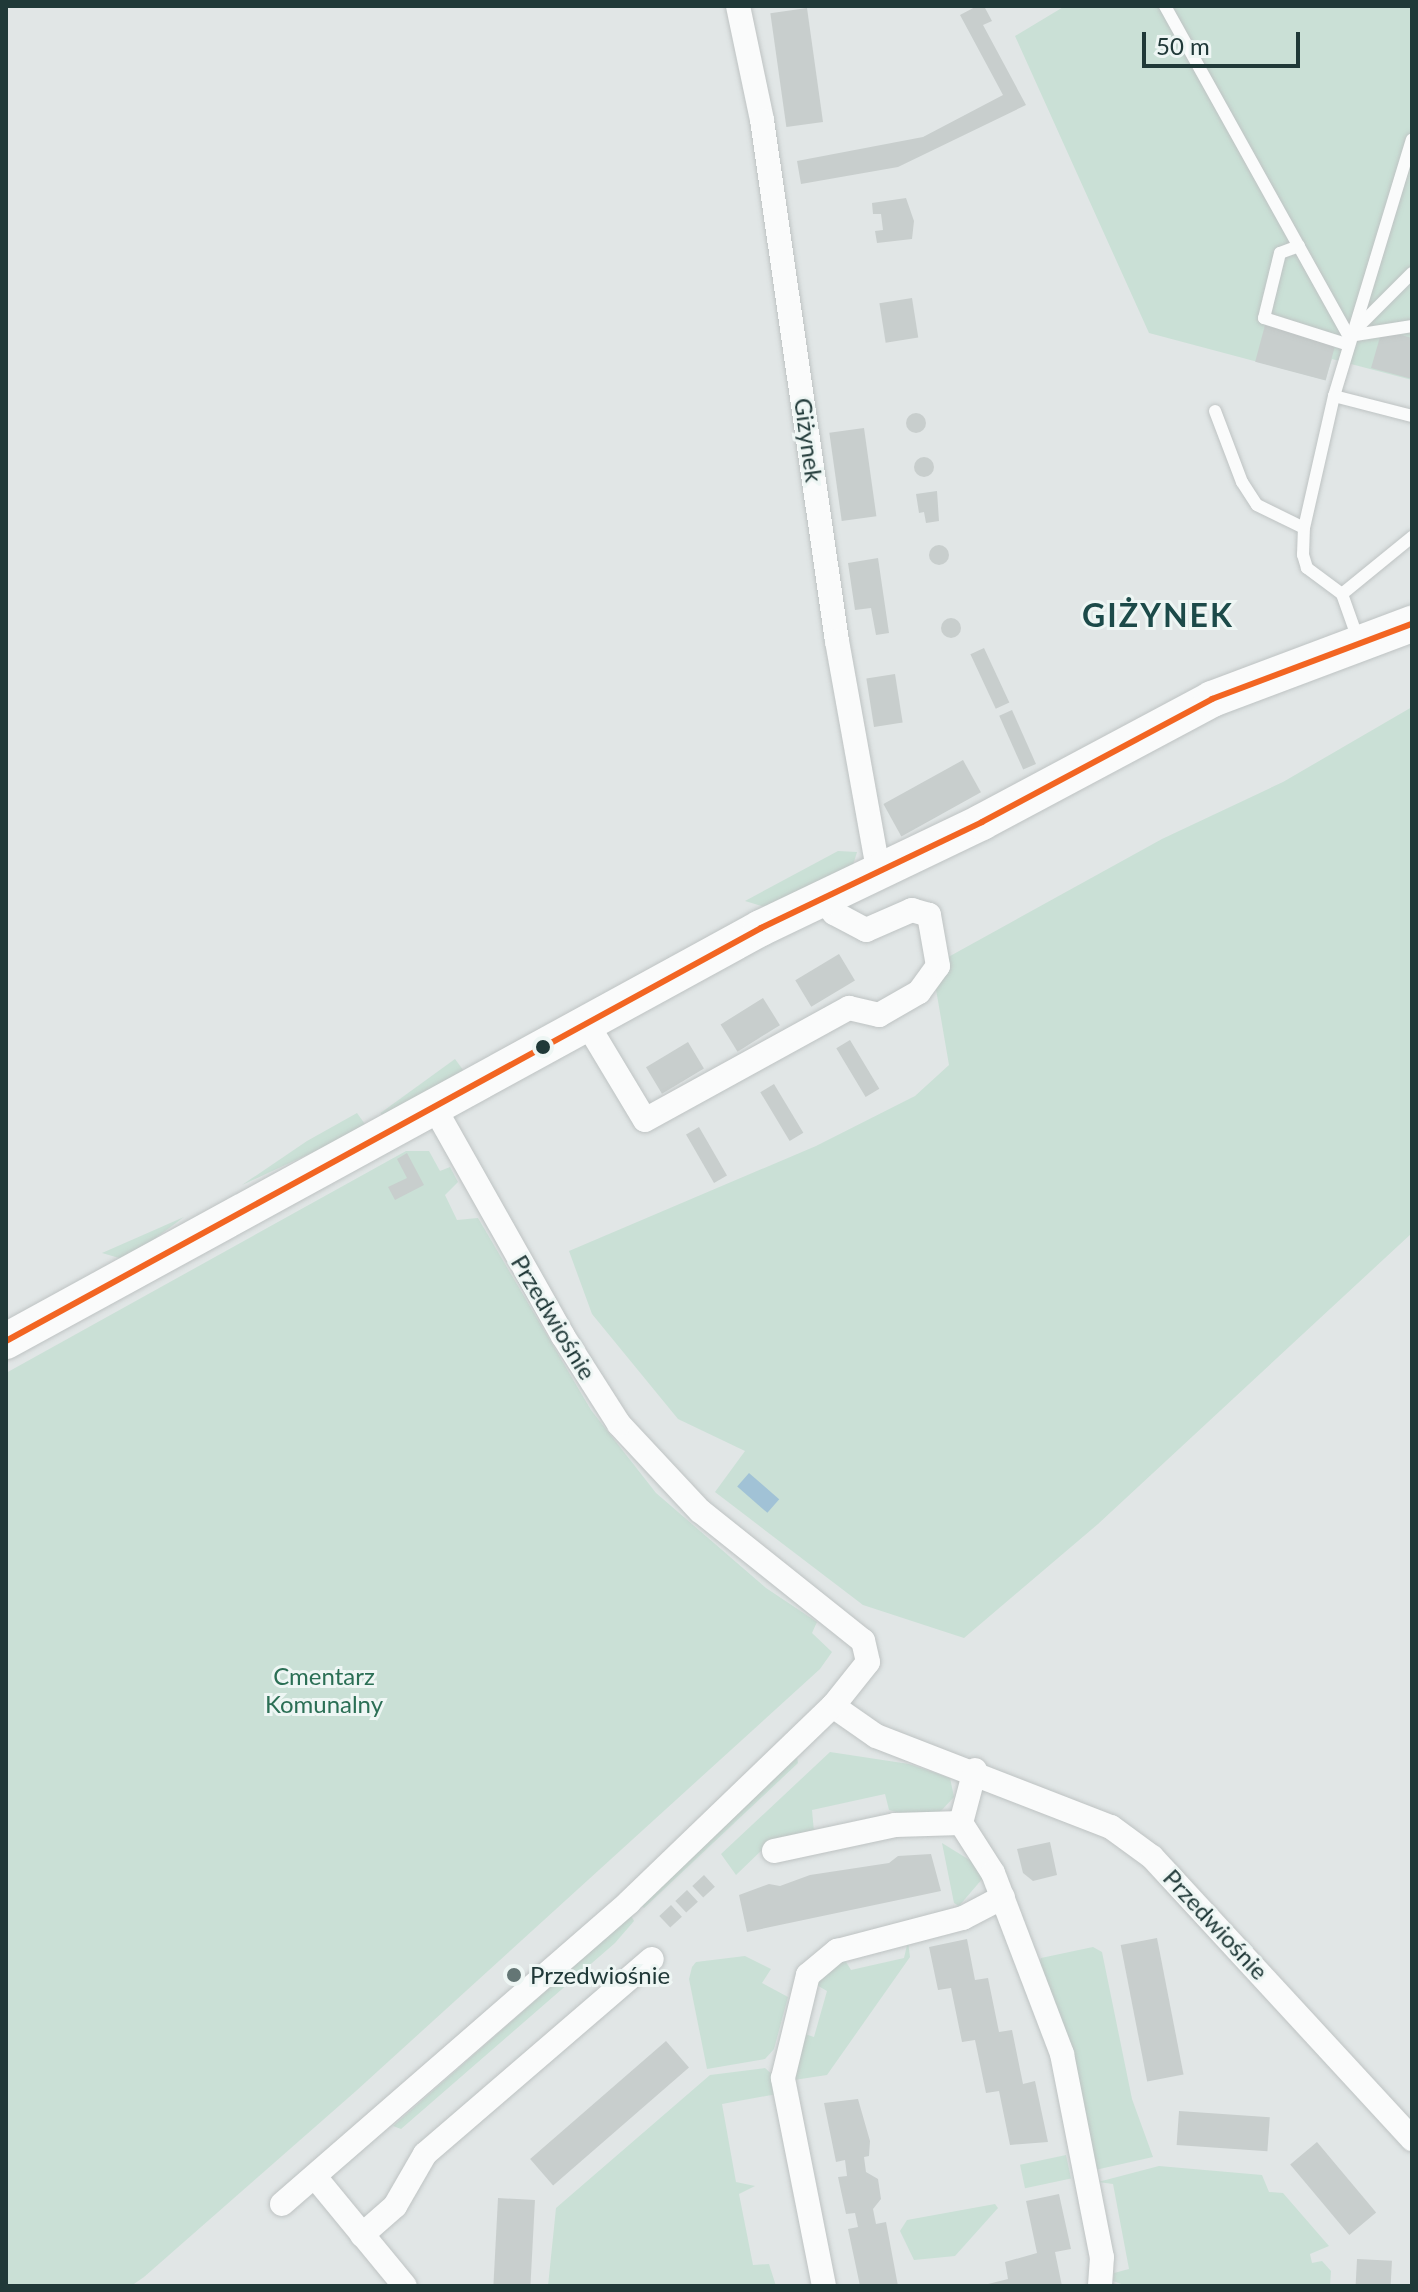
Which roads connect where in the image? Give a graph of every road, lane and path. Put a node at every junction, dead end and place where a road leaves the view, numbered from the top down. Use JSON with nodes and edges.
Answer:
{"nodes":[{"id":1,"x":738,"y":6,"type":"edge"},
{"id":2,"x":1165,"y":6,"type":"edge"},
{"id":3,"x":1412,"y":140,"type":"edge"},
{"id":4,"x":1299,"y":246,"type":"junction"},
{"id":5,"x":1412,"y":273,"type":"edge"},
{"id":6,"x":1412,"y":326,"type":"edge"},
{"id":7,"x":1348,"y":340,"type":"junction"},
{"id":8,"x":1334,"y":396,"type":"junction"},
{"id":9,"x":1215,"y":411,"type":"dead end"},
{"id":10,"x":1412,"y":416,"type":"edge"},
{"id":11,"x":1304,"y":528,"type":"junction"},
{"id":12,"x":1412,"y":537,"type":"edge"},
{"id":13,"x":1342,"y":594,"type":"junction"},
{"id":14,"x":1412,"y":624,"type":"edge"},
{"id":15,"x":1359,"y":642,"type":"junction"},
{"id":16,"x":879,"y":874,"type":"junction"},
{"id":17,"x":823,"y":899,"type":"junction"},
{"id":18,"x":586,"y":1022,"type":"junction"},
{"id":19,"x":433,"y":1105,"type":"junction"},
{"id":20,"x":6,"y":1341,"type":"edge"},
{"id":21,"x":833,"y":1706,"type":"junction"},
{"id":22,"x":975,"y":1770,"type":"junction"},
{"id":23,"x":961,"y":1823,"type":"junction"},
{"id":24,"x":774,"y":1851,"type":"dead end"},
{"id":25,"x":1003,"y":1897,"type":"junction"},
{"id":26,"x":652,"y":1959,"type":"dead end"},
{"id":27,"x":1412,"y":2139,"type":"edge"},
{"id":28,"x":315,"y":2177,"type":"junction"},
{"id":29,"x":282,"y":2204,"type":"dead end"},
{"id":30,"x":362,"y":2235,"type":"junction"},
{"id":31,"x":405,"y":2286,"type":"edge"},
{"id":32,"x":824,"y":2286,"type":"edge"},
{"id":33,"x":1100,"y":2286,"type":"edge"}],
"edges":[{"from":1,"to":16,"type":"street","name":"Giżynek"},
{"from":2,"to":4,"type":"lane"},
{"from":3,"to":7,"type":"lane"},
{"from":4,"to":7,"type":"lane"},
{"from":4,"to":7,"type":"lane"},
{"from":5,"to":7,"type":"lane"},
{"from":6,"to":7,"type":"lane"},
{"from":7,"to":8,"type":"lane"},
{"from":8,"to":10,"type":"lane"},
{"from":8,"to":11,"type":"lane"},
{"from":9,"to":11,"type":"lane"},
{"from":11,"to":13,"type":"lane"},
{"from":12,"to":13,"type":"lane"},
{"from":13,"to":15,"type":"lane"},
{"from":14,"to":15,"type":"street"},
{"from":15,"to":16,"type":"street"},
{"from":16,"to":17,"type":"street"},
{"from":17,"to":18,"type":"street"},
{"from":17,"to":18,"type":"street"},
{"from":18,"to":19,"type":"street"},
{"from":19,"to":20,"type":"street"},
{"from":19,"to":21,"type":"street","name":"Przedwiośnie"},
{"from":21,"to":22,"type":"street","name":"Przedwiośnie"},
{"from":21,"to":28,"type":"street","name":"Przedwiośnie"},
{"from":22,"to":23,"type":"street"},
{"from":22,"to":27,"type":"street","name":"Przedwiośnie"},
{"from":23,"to":24,"type":"street"},
{"from":23,"to":25,"type":"street"},
{"from":25,"to":32,"type":"street"},
{"from":25,"to":33,"type":"street"},
{"from":26,"to":30,"type":"street"},
{"from":28,"to":29,"type":"street","name":"Przedwiośnie"},
{"from":28,"to":30,"type":"street"},
{"from":30,"to":31,"type":"street"}]}
